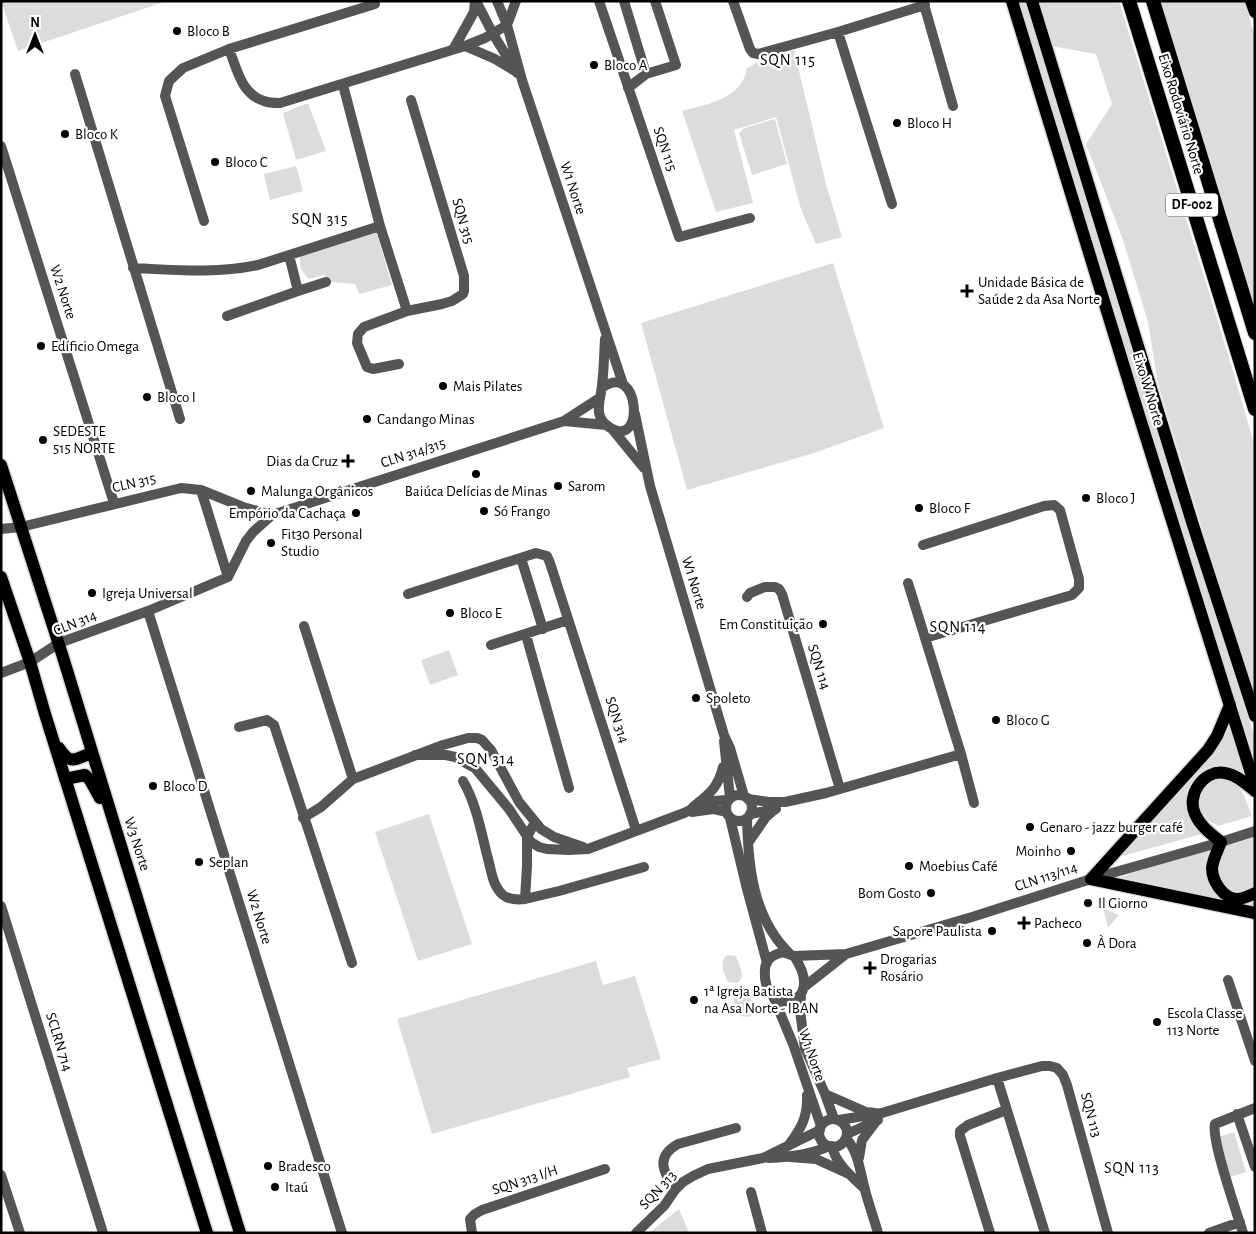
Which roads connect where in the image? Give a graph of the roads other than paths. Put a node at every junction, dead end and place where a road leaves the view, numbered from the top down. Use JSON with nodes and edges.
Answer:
{"nodes":[{"id":1,"x":475,"y":1,"type":"edge"},
{"id":2,"x":497,"y":1,"type":"edge"},
{"id":3,"x":516,"y":1,"type":"edge"},
{"id":4,"x":599,"y":1,"type":"edge"},
{"id":5,"x":624,"y":1,"type":"edge"},
{"id":6,"x":655,"y":1,"type":"edge"},
{"id":7,"x":733,"y":1,"type":"edge"},
{"id":8,"x":1012,"y":1,"type":"edge"},
{"id":9,"x":1032,"y":1,"type":"edge"},
{"id":10,"x":1129,"y":1,"type":"edge"},
{"id":11,"x":1153,"y":1,"type":"edge"},
{"id":12,"x":1251,"y":1,"type":"edge"},
{"id":13,"x":924,"y":3,"type":"edge"},
{"id":14,"x":375,"y":4,"type":"dead end"},
{"id":15,"x":1255,"y":12,"type":"edge"},
{"id":16,"x":507,"y":25,"type":"junction"},
{"id":17,"x":838,"y":32,"type":"junction"},
{"id":18,"x":493,"y":34,"type":"junction"},
{"id":19,"x":465,"y":46,"type":"junction"},
{"id":20,"x":454,"y":48,"type":"junction"},
{"id":21,"x":229,"y":49,"type":"junction"},
{"id":22,"x":75,"y":74,"type":"dead end"},
{"id":23,"x":646,"y":74,"type":"junction"},
{"id":24,"x":519,"y":76,"type":"junction"},
{"id":25,"x":343,"y":85,"type":"junction"},
{"id":26,"x":628,"y":88,"type":"junction"},
{"id":27,"x":411,"y":100,"type":"dead end"},
{"id":28,"x":953,"y":106,"type":"dead end"},
{"id":29,"x":1,"y":146,"type":"edge"},
{"id":30,"x":892,"y":204,"type":"dead end"},
{"id":31,"x":750,"y":218,"type":"dead end"},
{"id":32,"x":204,"y":221,"type":"dead end"},
{"id":33,"x":380,"y":226,"type":"junction"},
{"id":34,"x":288,"y":255,"type":"junction"},
{"id":35,"x":133,"y":268,"type":"junction"},
{"id":36,"x":326,"y":282,"type":"dead end"},
{"id":37,"x":298,"y":292,"type":"junction"},
{"id":38,"x":407,"y":311,"type":"junction"},
{"id":39,"x":227,"y":316,"type":"dead end"},
{"id":40,"x":1255,"y":333,"type":"edge"},
{"id":41,"x":605,"y":334,"type":"junction"},
{"id":42,"x":398,"y":364,"type":"dead end"},
{"id":43,"x":623,"y":384,"type":"junction"},
{"id":44,"x":602,"y":388,"type":"junction"},
{"id":45,"x":598,"y":399,"type":"junction"},
{"id":46,"x":1255,"y":409,"type":"edge"},
{"id":47,"x":635,"y":414,"type":"junction"},
{"id":48,"x":180,"y":419,"type":"dead end"},
{"id":49,"x":564,"y":421,"type":"junction"},
{"id":50,"x":609,"y":428,"type":"junction"},
{"id":51,"x":2,"y":467,"type":"edge"},
{"id":52,"x":645,"y":469,"type":"junction"},
{"id":53,"x":201,"y":490,"type":"junction"},
{"id":54,"x":114,"y":503,"type":"junction"},
{"id":55,"x":272,"y":515,"type":"junction"},
{"id":56,"x":21,"y":527,"type":"junction"},
{"id":57,"x":1,"y":529,"type":"edge"},
{"id":58,"x":923,"y":545,"type":"dead end"},
{"id":59,"x":520,"y":558,"type":"junction"},
{"id":60,"x":1,"y":577,"type":"edge"},
{"id":61,"x":228,"y":577,"type":"junction"},
{"id":62,"x":908,"y":583,"type":"dead end"},
{"id":63,"x":408,"y":594,"type":"dead end"},
{"id":64,"x":747,"y":597,"type":"dead end"},
{"id":65,"x":148,"y":611,"type":"junction"},
{"id":66,"x":568,"y":620,"type":"junction"},
{"id":67,"x":304,"y":626,"type":"dead end"},
{"id":68,"x":542,"y":629,"type":"junction"},
{"id":69,"x":526,"y":635,"type":"junction"},
{"id":70,"x":925,"y":638,"type":"junction"},
{"id":71,"x":59,"y":643,"type":"junction"},
{"id":72,"x":491,"y":645,"type":"dead end"},
{"id":73,"x":30,"y":662,"type":"junction"},
{"id":74,"x":1,"y":673,"type":"edge"},
{"id":75,"x":1230,"y":705,"type":"junction"},
{"id":76,"x":1255,"y":716,"type":"edge"},
{"id":77,"x":239,"y":727,"type":"dead end"},
{"id":78,"x":724,"y":735,"type":"junction"},
{"id":79,"x":52,"y":737,"type":"junction"},
{"id":80,"x":458,"y":740,"type":"junction"},
{"id":81,"x":92,"y":753,"type":"junction"},
{"id":82,"x":962,"y":754,"type":"junction"},
{"id":83,"x":415,"y":755,"type":"junction"},
{"id":84,"x":455,"y":757,"type":"junction"},
{"id":85,"x":725,"y":758,"type":"junction"},
{"id":86,"x":65,"y":779,"type":"junction"},
{"id":87,"x":353,"y":779,"type":"junction"},
{"id":88,"x":463,"y":781,"type":"dead end"},
{"id":89,"x":1255,"y":786,"type":"edge"},
{"id":90,"x":569,"y":788,"type":"dead end"},
{"id":91,"x":840,"y":789,"type":"junction"},
{"id":92,"x":1255,"y":791,"type":"edge"},
{"id":93,"x":746,"y":797,"type":"junction"},
{"id":94,"x":729,"y":799,"type":"junction"},
{"id":95,"x":519,"y":802,"type":"junction"},
{"id":96,"x":785,"y":802,"type":"junction"},
{"id":97,"x":974,"y":804,"type":"dead end"},
{"id":98,"x":693,"y":807,"type":"junction"},
{"id":99,"x":509,"y":809,"type":"junction"},
{"id":100,"x":774,"y":810,"type":"junction"},
{"id":101,"x":684,"y":813,"type":"junction"},
{"id":102,"x":728,"y":815,"type":"junction"},
{"id":103,"x":749,"y":816,"type":"junction"},
{"id":104,"x":304,"y":818,"type":"junction"},
{"id":105,"x":113,"y":822,"type":"junction"},
{"id":106,"x":535,"y":822,"type":"junction"},
{"id":107,"x":636,"y":830,"type":"junction"},
{"id":108,"x":1255,"y":831,"type":"edge"},
{"id":109,"x":547,"y":833,"type":"junction"},
{"id":110,"x":526,"y":837,"type":"junction"},
{"id":111,"x":1221,"y":842,"type":"junction"},
{"id":112,"x":748,"y":843,"type":"junction"},
{"id":113,"x":539,"y":847,"type":"junction"},
{"id":114,"x":588,"y":848,"type":"junction"},
{"id":115,"x":527,"y":866,"type":"junction"},
{"id":116,"x":644,"y":867,"type":"dead end"},
{"id":117,"x":1091,"y":878,"type":"junction"},
{"id":118,"x":1255,"y":893,"type":"edge"},
{"id":119,"x":525,"y":899,"type":"junction"},
{"id":120,"x":1,"y":906,"type":"edge"},
{"id":121,"x":1255,"y":913,"type":"edge"},
{"id":122,"x":846,"y":954,"type":"junction"},
{"id":123,"x":791,"y":955,"type":"junction"},
{"id":124,"x":352,"y":963,"type":"dead end"},
{"id":125,"x":767,"y":963,"type":"junction"},
{"id":126,"x":1228,"y":980,"type":"dead end"},
{"id":127,"x":802,"y":991,"type":"junction"},
{"id":128,"x":774,"y":996,"type":"junction"},
{"id":129,"x":1255,"y":1061,"type":"edge"},
{"id":130,"x":997,"y":1078,"type":"junction"},
{"id":131,"x":806,"y":1082,"type":"junction"},
{"id":132,"x":825,"y":1094,"type":"junction"},
{"id":133,"x":1255,"y":1108,"type":"edge"},
{"id":134,"x":1006,"y":1110,"type":"junction"},
{"id":135,"x":1237,"y":1114,"type":"junction"},
{"id":136,"x":878,"y":1116,"type":"junction"},
{"id":137,"x":837,"y":1120,"type":"junction"},
{"id":138,"x":736,"y":1128,"type":"dead end"},
{"id":139,"x":821,"y":1128,"type":"junction"},
{"id":140,"x":846,"y":1136,"type":"junction"},
{"id":141,"x":788,"y":1146,"type":"junction"},
{"id":142,"x":831,"y":1146,"type":"junction"},
{"id":143,"x":790,"y":1157,"type":"junction"},
{"id":144,"x":763,"y":1158,"type":"junction"},
{"id":145,"x":1255,"y":1167,"type":"edge"},
{"id":146,"x":605,"y":1169,"type":"dead end"},
{"id":147,"x":861,"y":1169,"type":"junction"},
{"id":148,"x":849,"y":1174,"type":"junction"},
{"id":149,"x":1,"y":1175,"type":"edge"},
{"id":150,"x":865,"y":1189,"type":"junction"},
{"id":151,"x":675,"y":1190,"type":"junction"},
{"id":152,"x":751,"y":1192,"type":"dead end"},
{"id":153,"x":1240,"y":1222,"type":"junction"},
{"id":154,"x":20,"y":1233,"type":"edge"},
{"id":155,"x":103,"y":1233,"type":"edge"},
{"id":156,"x":207,"y":1233,"type":"edge"},
{"id":157,"x":240,"y":1233,"type":"edge"},
{"id":158,"x":342,"y":1233,"type":"edge"},
{"id":159,"x":472,"y":1233,"type":"edge"},
{"id":160,"x":636,"y":1233,"type":"edge"},
{"id":161,"x":762,"y":1233,"type":"edge"},
{"id":162,"x":878,"y":1233,"type":"edge"},
{"id":163,"x":990,"y":1233,"type":"edge"},
{"id":164,"x":1045,"y":1233,"type":"edge"},
{"id":165,"x":1108,"y":1233,"type":"edge"},
{"id":166,"x":1210,"y":1233,"type":"edge"},
{"id":167,"x":1243,"y":1233,"type":"edge"}],
"edges":[{"from":1,"to":18,"type":"street","name":"W1 Norte"},
{"from":1,"to":20,"type":"street"},
{"from":2,"to":16,"type":"street","name":"W1 Norte"},
{"from":3,"to":16,"type":"street"},
{"from":4,"to":26,"type":"street","name":"SQN 115"},
{"from":5,"to":23,"type":"street"},
{"from":6,"to":23,"type":"street"},
{"from":7,"to":17,"type":"street"},
{"from":8,"to":75,"type":"main road","name":"Eixo W Norte"},
{"from":9,"to":76,"type":"main road","name":"Eixo W Norte"},
{"from":10,"to":46,"type":"highway","name":"Eixo Rodoviário Norte","number":"DF-002"},
{"from":11,"to":40,"type":"highway","name":"Eixo Rodoviário Norte","number":"DF-002"},
{"from":12,"to":15,"type":"main road"},
{"from":13,"to":17,"type":"street"},
{"from":13,"to":28,"type":"street"},
{"from":14,"to":21,"type":"street"},
{"from":16,"to":18,"type":"street"},
{"from":16,"to":24,"type":"street","name":"W1 Norte"},
{"from":17,"to":30,"type":"street"},
{"from":18,"to":19,"type":"street"},
{"from":18,"to":24,"type":"street","name":"W1 Norte"},
{"from":19,"to":20,"type":"street"},
{"from":19,"to":24,"type":"street"},
{"from":20,"to":25,"type":"street"},
{"from":21,"to":25,"type":"street"},
{"from":21,"to":32,"type":"street"},
{"from":22,"to":35,"type":"street"},
{"from":23,"to":26,"type":"street"},
{"from":24,"to":41,"type":"street","name":"W1 Norte"},
{"from":25,"to":33,"type":"street"},
{"from":26,"to":31,"type":"street","name":"SQN 115"},
{"from":27,"to":38,"type":"street","name":"SQN 315"},
{"from":29,"to":54,"type":"street","name":"W2 Norte"},
{"from":33,"to":34,"type":"street"},
{"from":33,"to":38,"type":"street"},
{"from":34,"to":35,"type":"street"},
{"from":34,"to":37,"type":"street"},
{"from":35,"to":48,"type":"street"},
{"from":36,"to":37,"type":"street"},
{"from":37,"to":39,"type":"street"},
{"from":38,"to":42,"type":"street","name":"SQN 315"},
{"from":41,"to":43,"type":"street","name":"W1 Norte"},
{"from":41,"to":44,"type":"street","name":"W1 Norte"},
{"from":43,"to":44,"type":"street"},
{"from":43,"to":47,"type":"street"},
{"from":44,"to":45,"type":"street"},
{"from":45,"to":49,"type":"street","name":"CLN 314/315"},
{"from":45,"to":50,"type":"street"},
{"from":47,"to":50,"type":"street"},
{"from":47,"to":52,"type":"street","name":"W1 Norte"},
{"from":49,"to":50,"type":"street","name":"CLN 314/315"},
{"from":49,"to":55,"type":"street","name":"CLN 314/315"},
{"from":50,"to":52,"type":"street","name":"W1 Norte"},
{"from":51,"to":56,"type":"main road","name":"W3 Norte"},
{"from":52,"to":78,"type":"street","name":"W1 Norte"},
{"from":53,"to":54,"type":"street","name":"CLN 315"},
{"from":53,"to":55,"type":"street","name":"CLN 315"},
{"from":53,"to":61,"type":"street"},
{"from":54,"to":56,"type":"street","name":"CLN 315"},
{"from":55,"to":61,"type":"street"},
{"from":56,"to":57,"type":"street","name":"CLN 315"},
{"from":56,"to":71,"type":"main road","name":"W3 Norte"},
{"from":58,"to":70,"type":"street"},
{"from":59,"to":63,"type":"street","name":"SQN 314"},
{"from":59,"to":66,"type":"street","name":"SQN 314"},
{"from":59,"to":68,"type":"street"},
{"from":60,"to":73,"type":"main road"},
{"from":61,"to":65,"type":"street","name":"CLN 314"},
{"from":62,"to":70,"type":"street"},
{"from":64,"to":91,"type":"street","name":"SQN 114"},
{"from":65,"to":71,"type":"street","name":"CLN 314"},
{"from":65,"to":158,"type":"street","name":"W2 Norte"},
{"from":66,"to":68,"type":"street"},
{"from":66,"to":107,"type":"street","name":"SQN 314"},
{"from":67,"to":87,"type":"street"},
{"from":68,"to":69,"type":"street"},
{"from":69,"to":72,"type":"street"},
{"from":69,"to":90,"type":"street"},
{"from":70,"to":82,"type":"street"},
{"from":71,"to":73,"type":"street","name":"CLN 314"},
{"from":71,"to":81,"type":"main road","name":"W3 Norte"},
{"from":73,"to":74,"type":"street","name":"CLN 314"},
{"from":73,"to":79,"type":"main road"},
{"from":75,"to":89,"type":"main road","name":"Eixo W Norte"},
{"from":75,"to":117,"type":"main road"},
{"from":77,"to":104,"type":"street"},
{"from":78,"to":85,"type":"street","name":"W1 Norte"},
{"from":78,"to":93,"type":"street","name":"W1 Norte"},
{"from":79,"to":81,"type":"main road"},
{"from":79,"to":86,"type":"main road"},
{"from":80,"to":83,"type":"street"},
{"from":80,"to":84,"type":"street"},
{"from":80,"to":95,"type":"street"},
{"from":81,"to":105,"type":"main road","name":"W3 Norte"},
{"from":82,"to":91,"type":"street"},
{"from":82,"to":97,"type":"street"},
{"from":83,"to":84,"type":"street"},
{"from":83,"to":87,"type":"street"},
{"from":84,"to":99,"type":"street"},
{"from":85,"to":94,"type":"street","name":"W1 Norte"},
{"from":85,"to":98,"type":"street"},
{"from":86,"to":105,"type":"main road"},
{"from":86,"to":156,"type":"main road"},
{"from":87,"to":104,"type":"street"},
{"from":88,"to":119,"type":"street"},
{"from":91,"to":96,"type":"street"},
{"from":92,"to":111,"type":"main road"},
{"from":93,"to":94,"type":"street"},
{"from":93,"to":96,"type":"street"},
{"from":93,"to":103,"type":"street"},
{"from":94,"to":98,"type":"street"},
{"from":94,"to":102,"type":"street"},
{"from":95,"to":99,"type":"street"},
{"from":95,"to":106,"type":"street"},
{"from":96,"to":100,"type":"street"},
{"from":98,"to":101,"type":"street"},
{"from":99,"to":110,"type":"street"},
{"from":100,"to":103,"type":"street"},
{"from":100,"to":112,"type":"street"},
{"from":101,"to":102,"type":"street"},
{"from":101,"to":107,"type":"street"},
{"from":102,"to":103,"type":"street"},
{"from":102,"to":125,"type":"street"},
{"from":103,"to":112,"type":"street"},
{"from":104,"to":124,"type":"street"},
{"from":105,"to":157,"type":"main road","name":"W3 Norte"},
{"from":106,"to":109,"type":"street"},
{"from":106,"to":110,"type":"street"},
{"from":107,"to":114,"type":"street"},
{"from":108,"to":111,"type":"street","name":"CLN 113/114"},
{"from":109,"to":113,"type":"street"},
{"from":109,"to":114,"type":"street"},
{"from":110,"to":113,"type":"street"},
{"from":110,"to":115,"type":"street"},
{"from":111,"to":117,"type":"street","name":"CLN 113/114"},
{"from":111,"to":118,"type":"main road"},
{"from":112,"to":123,"type":"street"},
{"from":113,"to":114,"type":"street"},
{"from":113,"to":115,"type":"street"},
{"from":115,"to":119,"type":"street"},
{"from":116,"to":119,"type":"street"},
{"from":117,"to":121,"type":"main road"},
{"from":117,"to":122,"type":"street","name":"CLN 113/114"},
{"from":120,"to":155,"type":"street","name":"SCLRN 714"},
{"from":122,"to":123,"type":"street","name":"CLN 113/114"},
{"from":122,"to":127,"type":"street","name":"CLN 113/114"},
{"from":123,"to":125,"type":"street"},
{"from":123,"to":127,"type":"street"},
{"from":125,"to":128,"type":"street"},
{"from":126,"to":129,"type":"street"},
{"from":127,"to":128,"type":"street"},
{"from":127,"to":132,"type":"street","name":"W1 Norte"},
{"from":128,"to":131,"type":"street","name":"W1 Norte"},
{"from":130,"to":134,"type":"street"},
{"from":130,"to":136,"type":"street","name":"SQN 113"},
{"from":130,"to":165,"type":"street","name":"SQN 113"},
{"from":131,"to":139,"type":"street","name":"W1 Norte"},
{"from":131,"to":141,"type":"street"},
{"from":132,"to":136,"type":"street"},
{"from":132,"to":137,"type":"street","name":"W1 Norte"},
{"from":133,"to":135,"type":"street"},
{"from":134,"to":163,"type":"street"},
{"from":134,"to":164,"type":"street"},
{"from":135,"to":145,"type":"street"},
{"from":135,"to":153,"type":"street"},
{"from":136,"to":137,"type":"street","name":"SQN 113"},
{"from":136,"to":140,"type":"street","name":"SQN 113"},
{"from":136,"to":147,"type":"street"},
{"from":137,"to":139,"type":"street"},
{"from":137,"to":140,"type":"street"},
{"from":138,"to":151,"type":"street"},
{"from":139,"to":141,"type":"street","name":"SQN 313"},
{"from":139,"to":142,"type":"street"},
{"from":140,"to":142,"type":"street"},
{"from":140,"to":147,"type":"street"},
{"from":141,"to":144,"type":"street","name":"SQN 313"},
{"from":142,"to":143,"type":"street","name":"SQN 313"},
{"from":142,"to":148,"type":"street"},
{"from":143,"to":144,"type":"street","name":"SQN 313"},
{"from":143,"to":148,"type":"street"},
{"from":144,"to":151,"type":"street","name":"SQN 313"},
{"from":146,"to":159,"type":"street","name":"SQN 313 I/H"},
{"from":147,"to":150,"type":"street"},
{"from":148,"to":150,"type":"street"},
{"from":149,"to":154,"type":"street"},
{"from":150,"to":162,"type":"street"},
{"from":151,"to":160,"type":"street","name":"SQN 313"},
{"from":152,"to":161,"type":"street"},
{"from":153,"to":166,"type":"street"},
{"from":153,"to":167,"type":"street"}]}
